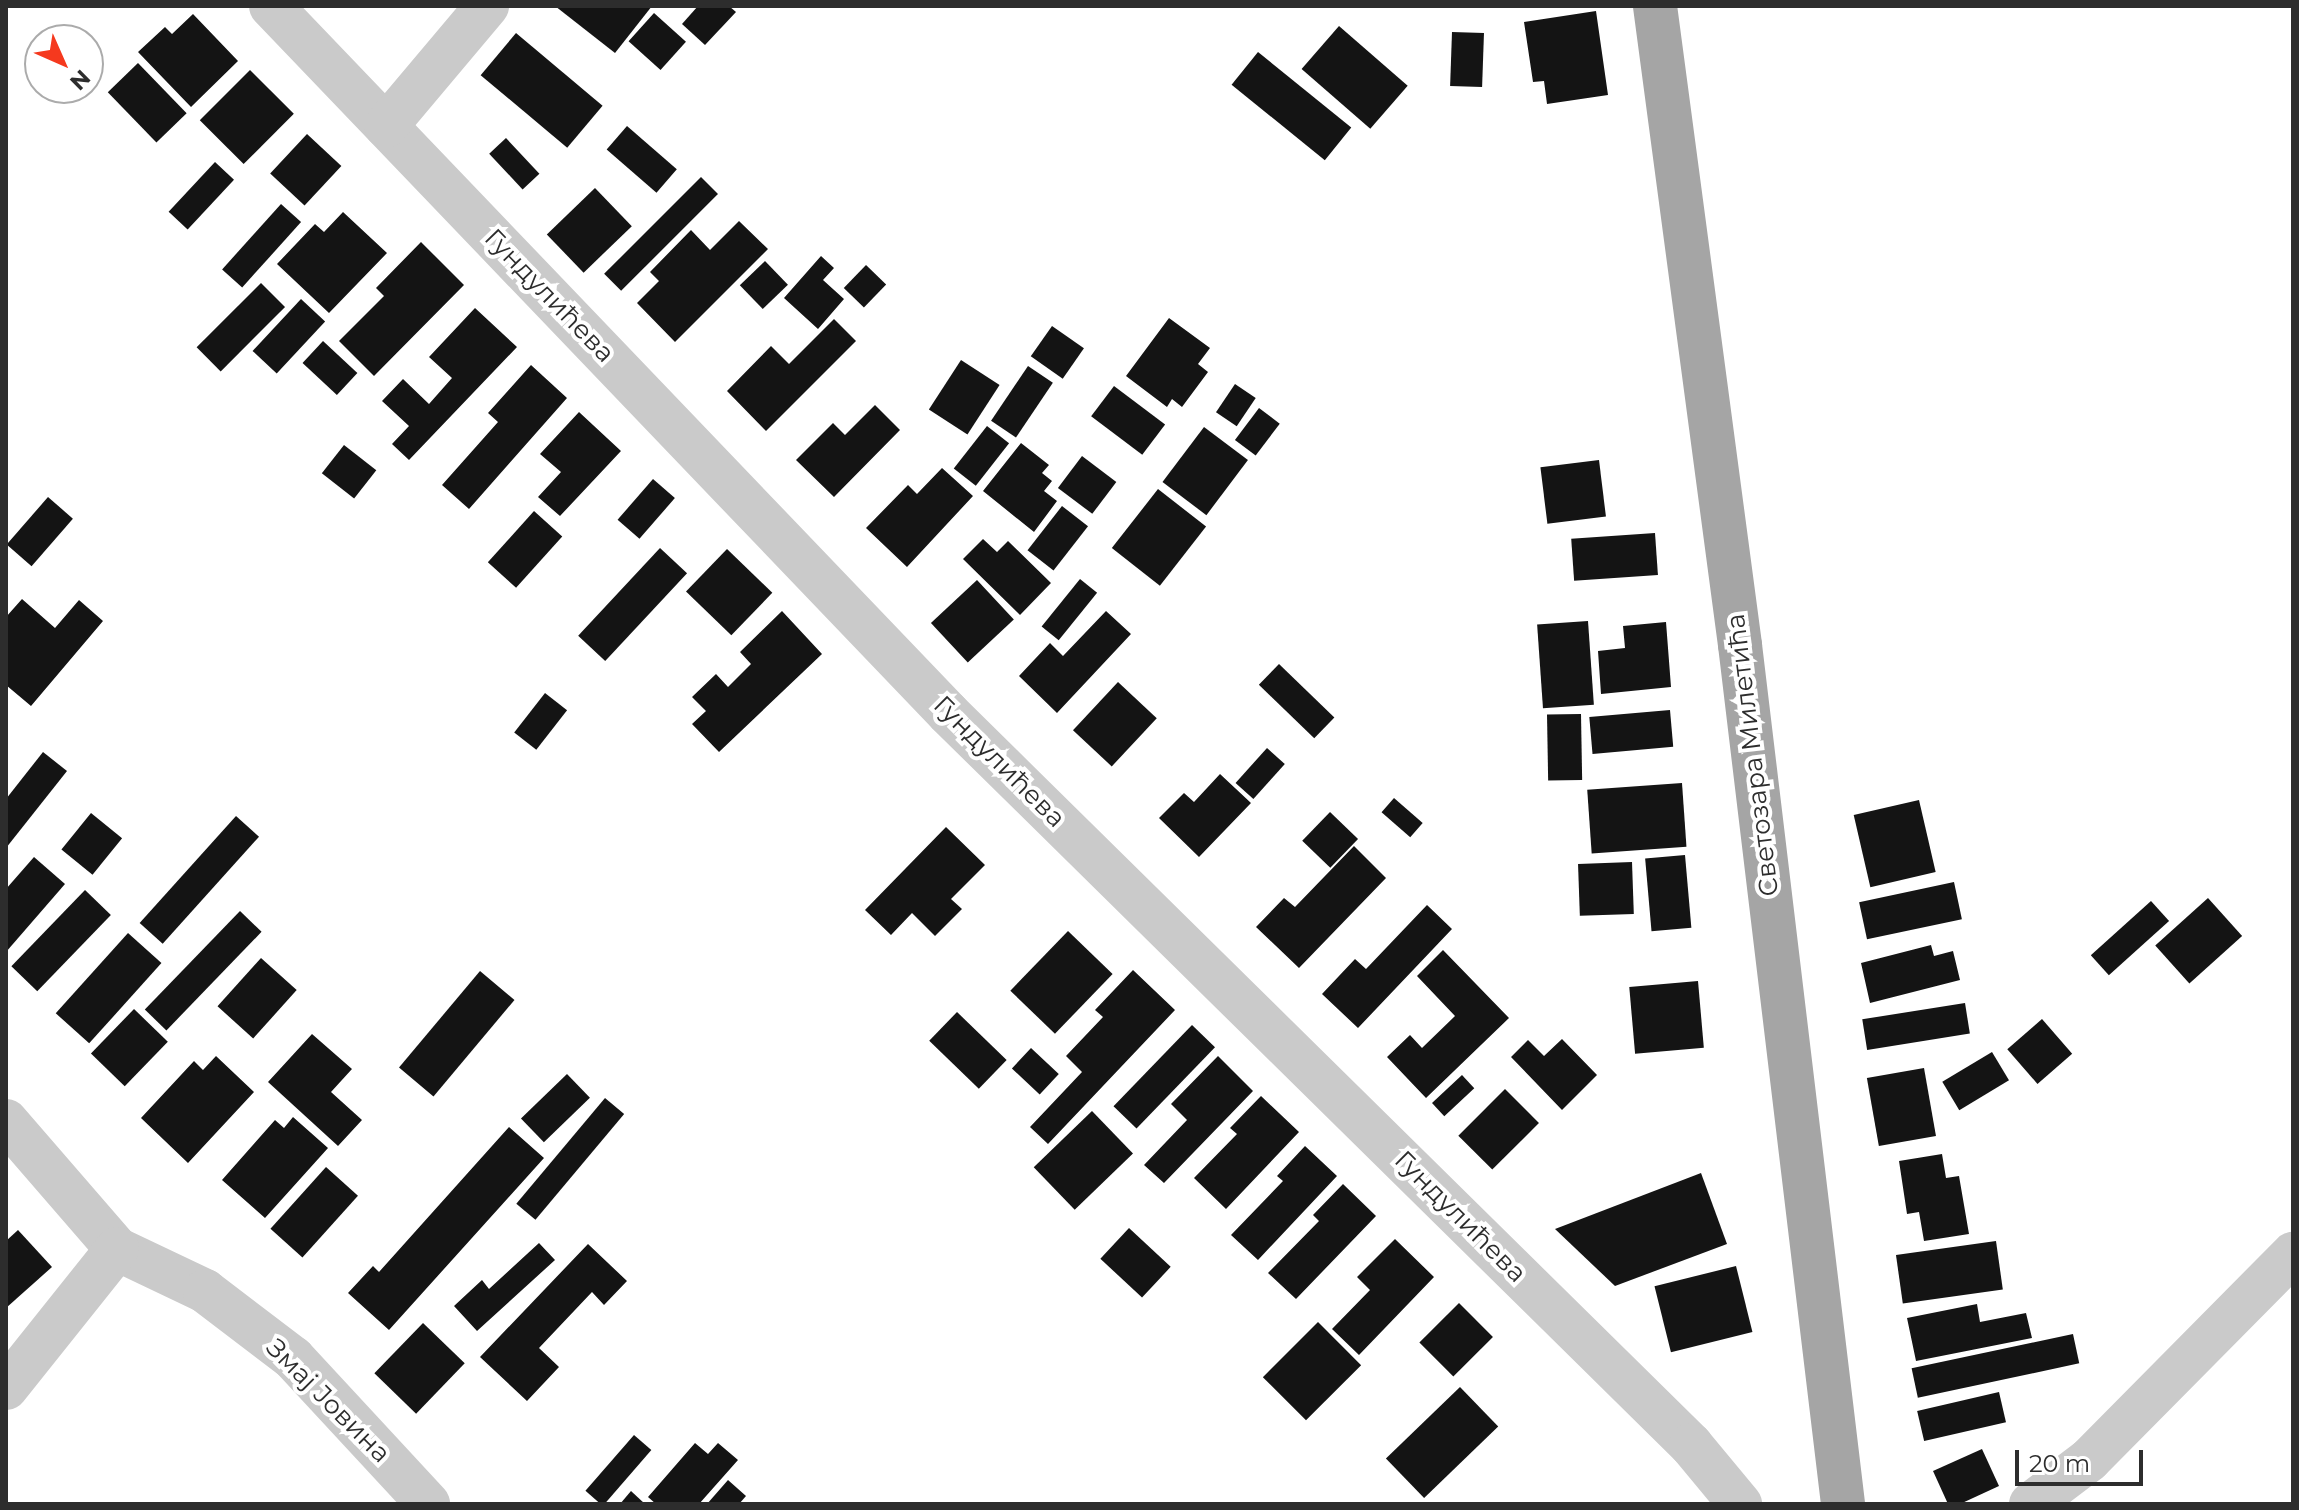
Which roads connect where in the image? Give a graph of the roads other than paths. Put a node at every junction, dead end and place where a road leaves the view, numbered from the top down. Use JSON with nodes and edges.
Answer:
{"nodes":[{"id":1,"x":271,"y":6,"type":"edge"},
{"id":2,"x":487,"y":6,"type":"edge"},
{"id":3,"x":1655,"y":6,"type":"edge"},
{"id":4,"x":386,"y":126,"type":"junction"},
{"id":5,"x":6,"y":1121,"type":"edge"},
{"id":6,"x":117,"y":1249,"type":"junction"},
{"id":7,"x":2293,"y":1254,"type":"edge"},
{"id":8,"x":6,"y":1388,"type":"edge"},
{"id":9,"x":428,"y":1504,"type":"edge"},
{"id":10,"x":1740,"y":1504,"type":"edge"},
{"id":11,"x":1843,"y":1504,"type":"edge"},
{"id":12,"x":2031,"y":1504,"type":"edge"}],
"edges":[{"from":1,"to":4,"type":"street","name":"Гундулићева"},
{"from":2,"to":4,"type":"street"},
{"from":3,"to":11,"type":"main road","name":"Светозара Милетића"},
{"from":4,"to":10,"type":"street","name":"Гундулићева"},
{"from":5,"to":6,"type":"street","name":"Змај Јовина"},
{"from":6,"to":8,"type":"street"},
{"from":6,"to":9,"type":"street","name":"Змај Јовина"},
{"from":7,"to":12,"type":"street"}]}
